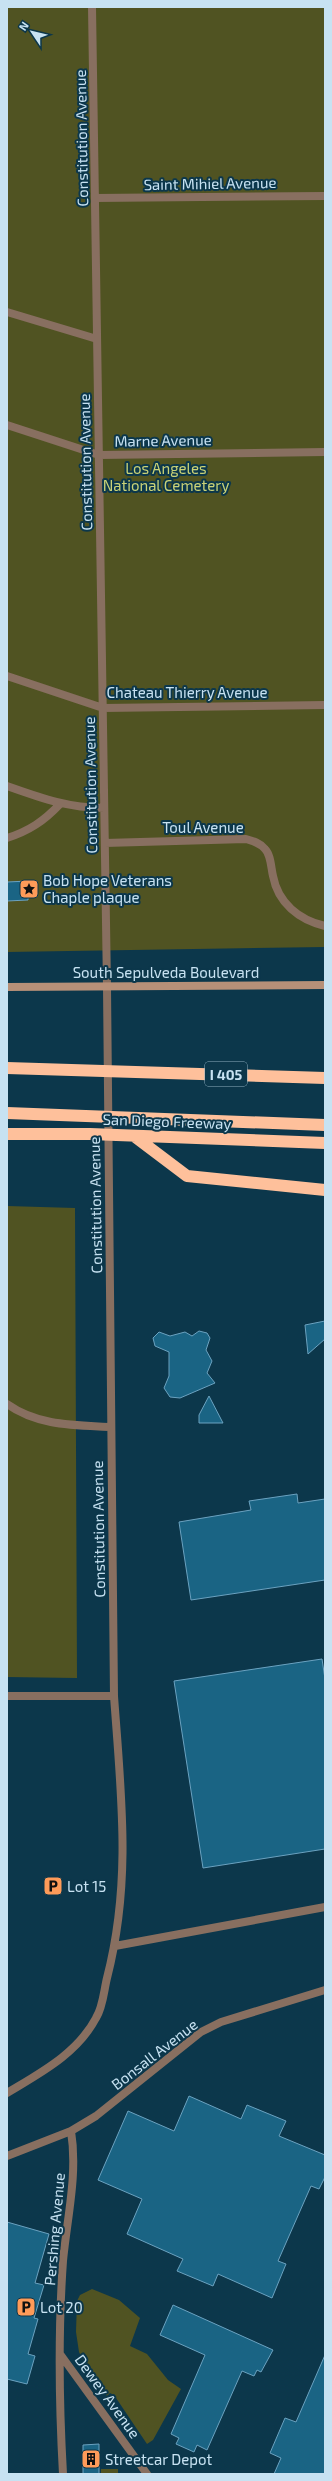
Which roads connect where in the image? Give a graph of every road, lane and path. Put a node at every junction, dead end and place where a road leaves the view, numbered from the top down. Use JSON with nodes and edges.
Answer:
{"nodes":[{"id":1,"x":92,"y":7,"type":"edge"},
{"id":2,"x":325,"y":196,"type":"edge"},
{"id":3,"x":96,"y":198,"type":"junction"},
{"id":4,"x":7,"y":312,"type":"edge"},
{"id":5,"x":97,"y":339,"type":"junction"},
{"id":6,"x":7,"y":425,"type":"edge"},
{"id":7,"x":325,"y":452,"type":"edge"},
{"id":8,"x":99,"y":455,"type":"junction"},
{"id":9,"x":7,"y":676,"type":"edge"},
{"id":10,"x":325,"y":705,"type":"edge"},
{"id":11,"x":103,"y":708,"type":"junction"},
{"id":12,"x":7,"y":786,"type":"edge"},
{"id":13,"x":60,"y":804,"type":"junction"},
{"id":14,"x":104,"y":808,"type":"junction"},
{"id":15,"x":7,"y":838,"type":"edge"},
{"id":16,"x":105,"y":843,"type":"junction"},
{"id":17,"x":325,"y":926,"type":"edge"},
{"id":18,"x":325,"y":985,"type":"edge"},
{"id":19,"x":107,"y":986,"type":"junction"},
{"id":20,"x":7,"y":987,"type":"edge"},
{"id":21,"x":7,"y":1068,"type":"edge"},
{"id":22,"x":325,"y":1078,"type":"edge"},
{"id":23,"x":7,"y":1113,"type":"edge"},
{"id":24,"x":325,"y":1125,"type":"edge"},
{"id":25,"x":7,"y":1134,"type":"edge"},
{"id":26,"x":130,"y":1136,"type":"junction"},
{"id":27,"x":325,"y":1143,"type":"edge"},
{"id":28,"x":325,"y":1190,"type":"edge"},
{"id":29,"x":7,"y":1404,"type":"edge"},
{"id":30,"x":111,"y":1427,"type":"junction"},
{"id":31,"x":7,"y":1696,"type":"edge"},
{"id":32,"x":114,"y":1696,"type":"junction"},
{"id":33,"x":325,"y":1907,"type":"edge"},
{"id":34,"x":115,"y":1946,"type":"junction"},
{"id":35,"x":325,"y":1990,"type":"edge"},
{"id":36,"x":7,"y":2093,"type":"edge"},
{"id":37,"x":71,"y":2131,"type":"junction"},
{"id":38,"x":7,"y":2156,"type":"edge"},
{"id":39,"x":60,"y":2354,"type":"junction"},
{"id":40,"x":64,"y":2474,"type":"edge"},
{"id":41,"x":147,"y":2474,"type":"edge"}],
"edges":[{"from":1,"to":3,"type":"street","name":"Constitution Avenue"},
{"from":2,"to":3,"type":"street","name":"Saint Mihiel Avenue"},
{"from":3,"to":5,"type":"street","name":"Constitution Avenue"},
{"from":4,"to":5,"type":"street"},
{"from":5,"to":8,"type":"street","name":"Constitution Avenue"},
{"from":6,"to":8,"type":"street","name":"Marne Avenue"},
{"from":7,"to":8,"type":"street","name":"Marne Avenue"},
{"from":8,"to":11,"type":"street","name":"Constitution Avenue"},
{"from":9,"to":11,"type":"street","name":"Chateau Thierry Avenue"},
{"from":10,"to":11,"type":"street","name":"Chateau Thierry Avenue"},
{"from":11,"to":14,"type":"street","name":"Constitution Avenue"},
{"from":12,"to":13,"type":"street"},
{"from":13,"to":14,"type":"street"},
{"from":13,"to":15,"type":"street"},
{"from":14,"to":16,"type":"street","name":"Constitution Avenue"},
{"from":16,"to":17,"type":"street","name":"Toul Avenue"},
{"from":16,"to":19,"type":"street","name":"Constitution Avenue"},
{"from":18,"to":19,"type":"main road","name":"South Sepulveda Boulevard"},
{"from":19,"to":20,"type":"main road","name":"South Sepulveda Boulevard"},
{"from":19,"to":30,"type":"street","name":"Constitution Avenue"},
{"from":21,"to":22,"type":"highway","number":"I 405"},
{"from":23,"to":24,"type":"highway"},
{"from":25,"to":26,"type":"highway","name":"San Diego Freeway"},
{"from":26,"to":27,"type":"highway","name":"San Diego Freeway"},
{"from":26,"to":28,"type":"highway"},
{"from":29,"to":30,"type":"street"},
{"from":30,"to":32,"type":"street","name":"Constitution Avenue"},
{"from":31,"to":32,"type":"street"},
{"from":32,"to":34,"type":"street","name":"Constitution Avenue"},
{"from":33,"to":34,"type":"street"},
{"from":34,"to":36,"type":"street","name":"Constitution Avenue"},
{"from":35,"to":37,"type":"street","name":"Bonsall Avenue"},
{"from":37,"to":38,"type":"street","name":"Bonsall Avenue"},
{"from":37,"to":39,"type":"street","name":"Pershing Avenue"},
{"from":39,"to":40,"type":"street","name":"Pershing Avenue"},
{"from":39,"to":41,"type":"street","name":"Dewey Avenue"}]}
